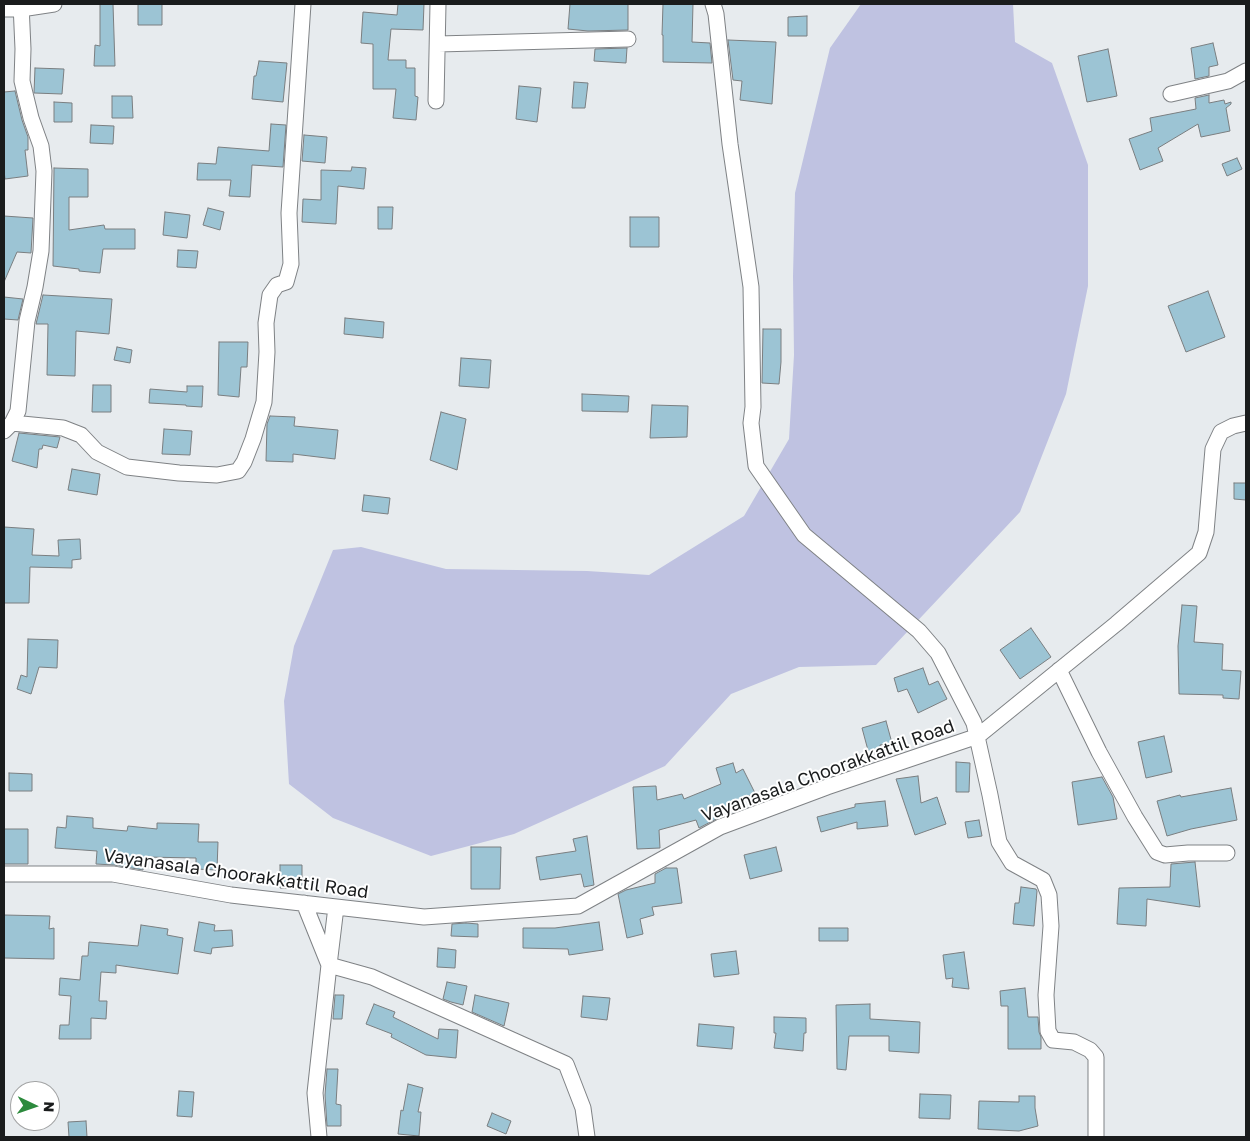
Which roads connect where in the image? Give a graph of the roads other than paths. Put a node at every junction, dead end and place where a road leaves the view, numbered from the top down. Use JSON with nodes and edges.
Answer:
{"nodes":[{"id":1,"x":54,"y":4,"type":"edge"},
{"id":2,"x":303,"y":4,"type":"edge"},
{"id":3,"x":438,"y":4,"type":"edge"},
{"id":4,"x":713,"y":4,"type":"edge"},
{"id":5,"x":21,"y":6,"type":"edge"},
{"id":6,"x":4,"y":9,"type":"edge"},
{"id":7,"x":628,"y":39,"type":"dead end"},
{"id":8,"x":438,"y":44,"type":"junction"},
{"id":9,"x":1246,"y":71,"type":"edge"},
{"id":10,"x":1171,"y":94,"type":"dead end"},
{"id":11,"x":436,"y":102,"type":"dead end"},
{"id":12,"x":1246,"y":423,"type":"edge"},
{"id":13,"x":8,"y":427,"type":"edge"},
{"id":14,"x":1059,"y":670,"type":"junction"},
{"id":15,"x":978,"y":736,"type":"junction"},
{"id":16,"x":1227,"y":852,"type":"dead end"},
{"id":17,"x":4,"y":874,"type":"edge"},
{"id":18,"x":304,"y":903,"type":"junction"},
{"id":19,"x":336,"y":907,"type":"junction"},
{"id":20,"x":329,"y":965,"type":"junction"},
{"id":21,"x":320,"y":1137,"type":"edge"},
{"id":22,"x":587,"y":1137,"type":"edge"},
{"id":23,"x":1096,"y":1137,"type":"edge"}],
"edges":[{"from":1,"to":5,"type":"street"},
{"from":2,"to":13,"type":"street"},
{"from":3,"to":8,"type":"street"},
{"from":4,"to":15,"type":"street"},
{"from":5,"to":6,"type":"street"},
{"from":5,"to":13,"type":"street"},
{"from":7,"to":8,"type":"street"},
{"from":8,"to":11,"type":"street"},
{"from":9,"to":10,"type":"street"},
{"from":12,"to":14,"type":"street","name":"Vayanasala Choorakkattil Road"},
{"from":14,"to":15,"type":"street","name":"Vayanasala Choorakkattil Road"},
{"from":14,"to":16,"type":"street"},
{"from":15,"to":19,"type":"street","name":"Vayanasala Choorakkattil Road"},
{"from":15,"to":23,"type":"street"},
{"from":17,"to":18,"type":"street","name":"Vayanasala Choorakkattil Road"},
{"from":18,"to":19,"type":"street","name":"Vayanasala Choorakkattil Road"},
{"from":18,"to":20,"type":"street"},
{"from":19,"to":20,"type":"street"},
{"from":20,"to":21,"type":"street"},
{"from":20,"to":22,"type":"street"}]}
